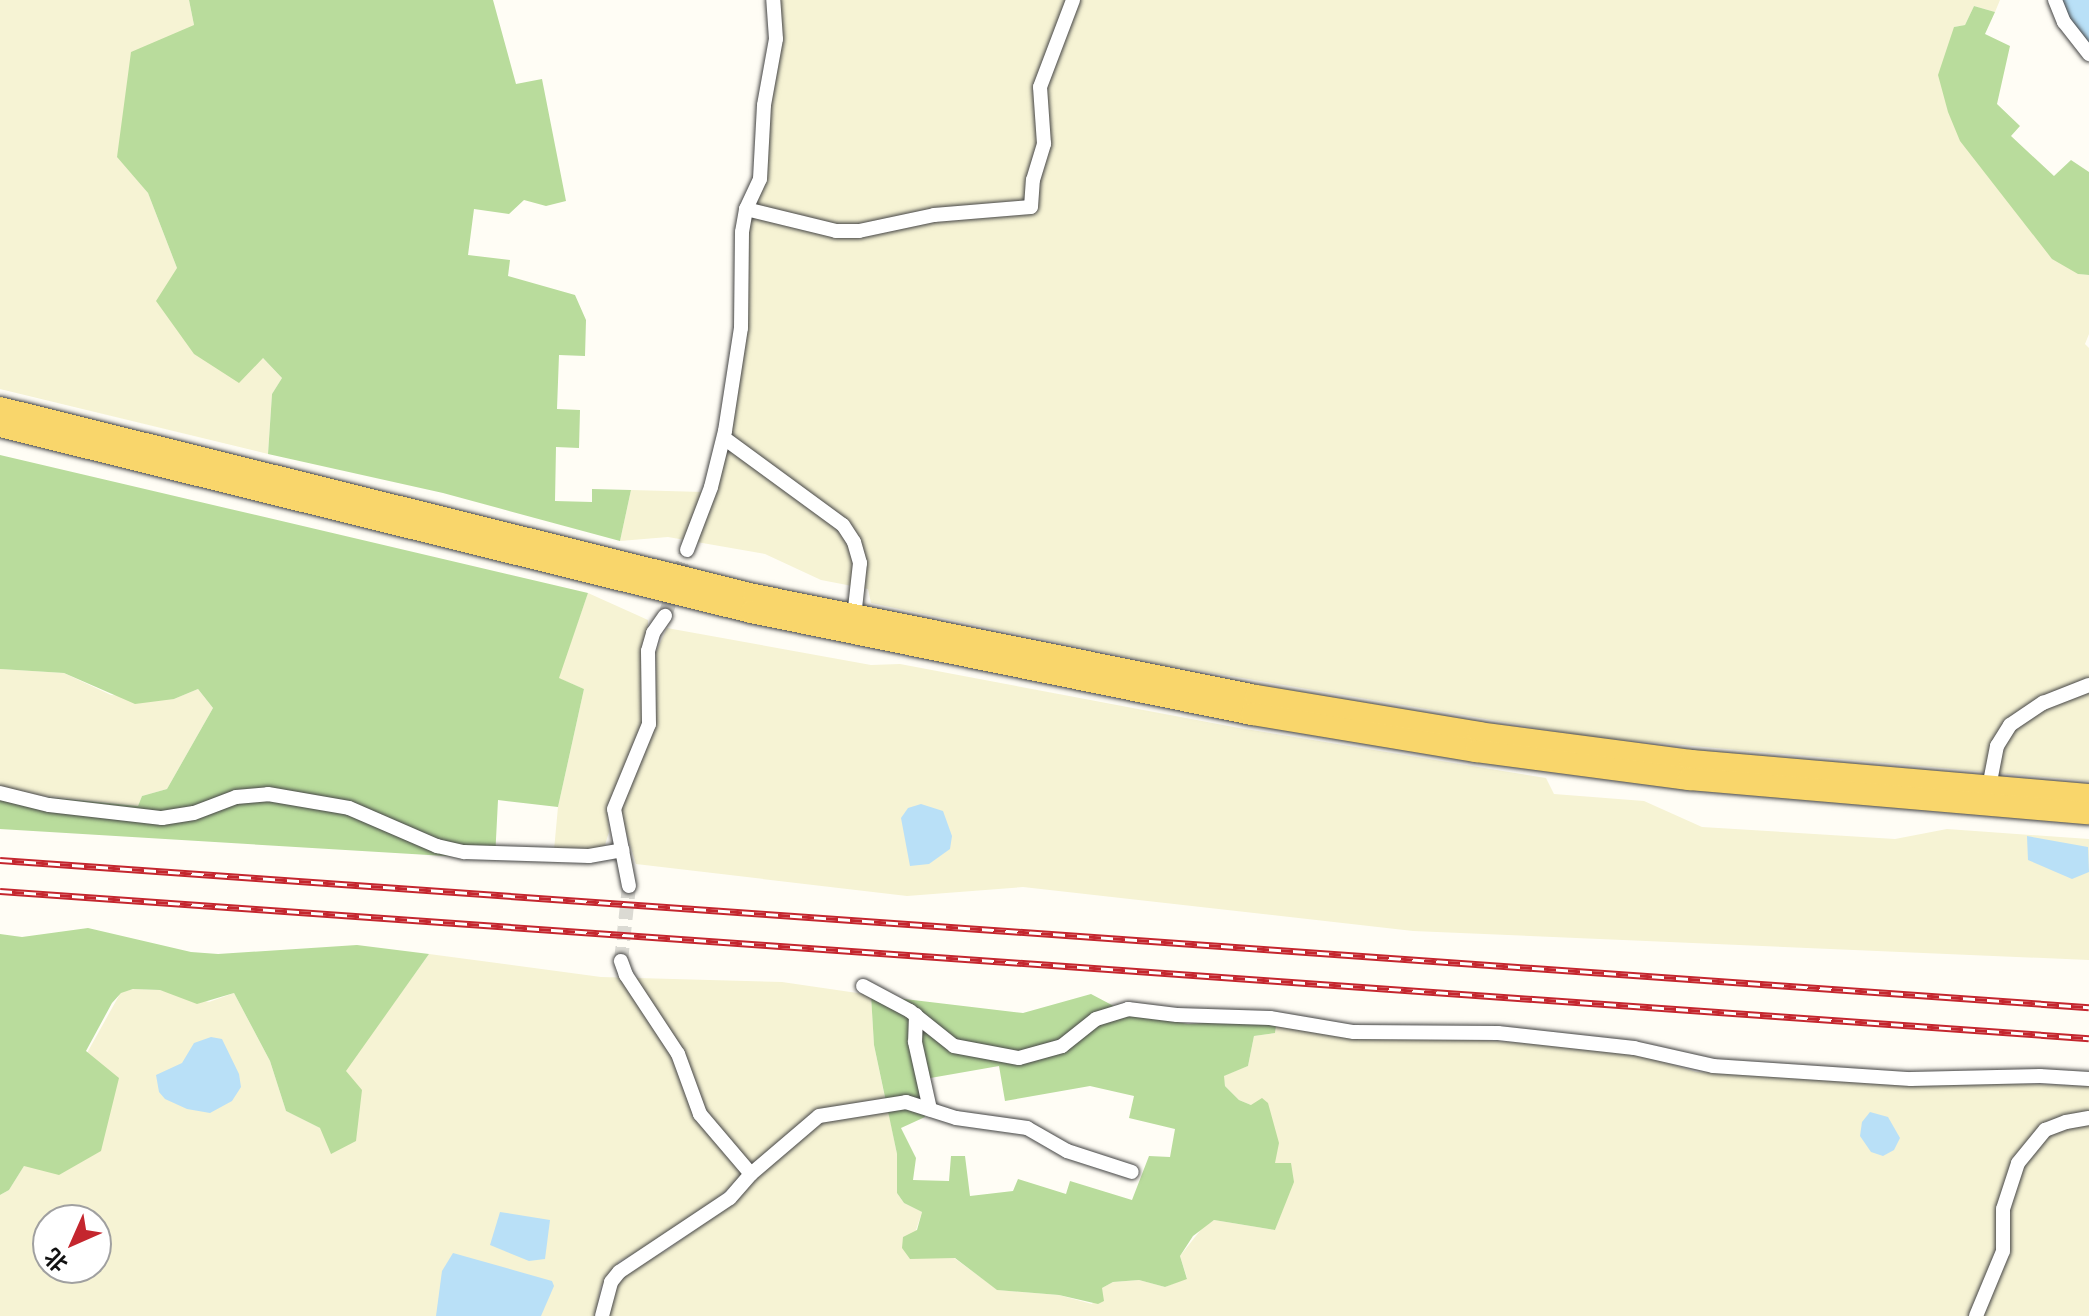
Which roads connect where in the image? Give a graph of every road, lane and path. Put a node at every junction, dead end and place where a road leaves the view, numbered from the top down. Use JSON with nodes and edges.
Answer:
{"nodes":[{"id":1,"x":773,"y":0,"type":"edge"},
{"id":2,"x":1073,"y":0,"type":"edge"},
{"id":3,"x":2055,"y":0,"type":"edge"},
{"id":4,"x":2089,"y":54,"type":"edge"},
{"id":5,"x":746,"y":209,"type":"junction"},
{"id":6,"x":0,"y":408,"type":"edge"},
{"id":7,"x":0,"y":426,"type":"edge"},
{"id":8,"x":724,"y":438,"type":"junction"},
{"id":9,"x":687,"y":550,"type":"tunnel mouth"},
{"id":10,"x":665,"y":616,"type":"tunnel mouth"},
{"id":11,"x":854,"y":617,"type":"junction"},
{"id":12,"x":2089,"y":685,"type":"edge"},
{"id":13,"x":1989,"y":787,"type":"junction"},
{"id":14,"x":0,"y":793,"type":"edge"},
{"id":15,"x":2089,"y":795,"type":"edge"},
{"id":16,"x":2089,"y":813,"type":"edge"},
{"id":17,"x":622,"y":850,"type":"junction"},
{"id":18,"x":629,"y":886,"type":"tunnel mouth"},
{"id":19,"x":621,"y":961,"type":"tunnel mouth"},
{"id":20,"x":863,"y":986,"type":"dead end"},
{"id":21,"x":916,"y":1015,"type":"junction"},
{"id":22,"x":2089,"y":1079,"type":"edge"},
{"id":23,"x":930,"y":1109,"type":"junction"},
{"id":24,"x":2089,"y":1118,"type":"edge"},
{"id":25,"x":1132,"y":1172,"type":"dead end"},
{"id":26,"x":751,"y":1174,"type":"junction"},
{"id":27,"x":602,"y":1316,"type":"edge"},
{"id":28,"x":1976,"y":1316,"type":"edge"}],
"edges":[{"from":1,"to":5,"type":"street"},
{"from":2,"to":5,"type":"street"},
{"from":3,"to":4,"type":"street"},
{"from":5,"to":8,"type":"street"},
{"from":6,"to":11,"type":"main road"},
{"from":7,"to":16,"type":"main road"},
{"from":8,"to":9,"type":"street"},
{"from":8,"to":11,"type":"street"},
{"from":10,"to":17,"type":"street"},
{"from":11,"to":13,"type":"main road"},
{"from":12,"to":13,"type":"street"},
{"from":13,"to":15,"type":"main road"},
{"from":14,"to":17,"type":"street"},
{"from":17,"to":18,"type":"street"},
{"from":19,"to":26,"type":"street"},
{"from":20,"to":21,"type":"street"},
{"from":21,"to":22,"type":"street"},
{"from":21,"to":23,"type":"street"},
{"from":23,"to":25,"type":"street"},
{"from":23,"to":26,"type":"street"},
{"from":24,"to":28,"type":"street"},
{"from":26,"to":27,"type":"street"}]}
